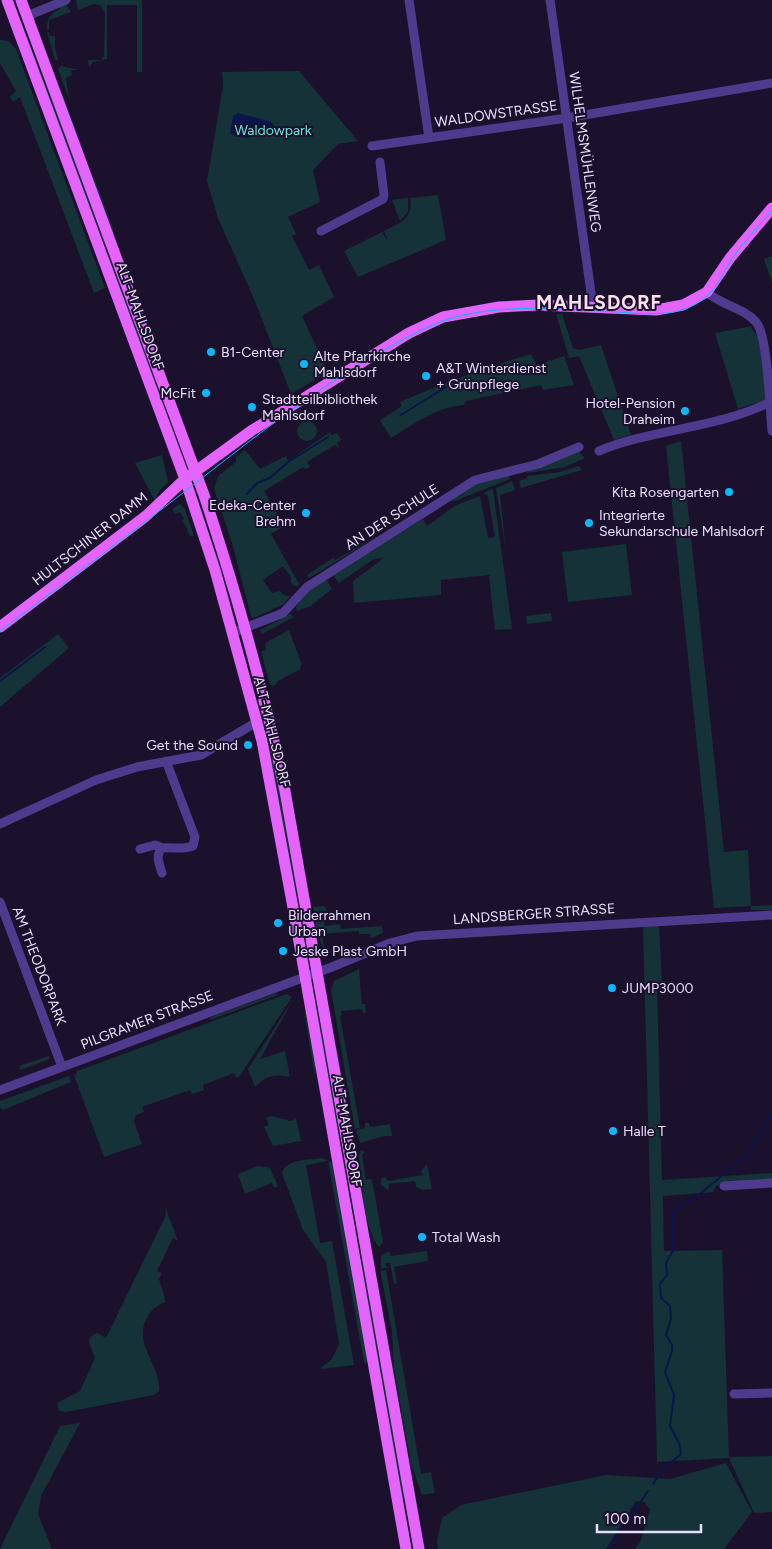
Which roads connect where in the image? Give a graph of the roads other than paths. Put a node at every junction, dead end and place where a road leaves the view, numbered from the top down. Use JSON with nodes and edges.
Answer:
{"nodes":[{"id":1,"x":7,"y":0,"type":"edge"},
{"id":2,"x":21,"y":0,"type":"edge"},
{"id":3,"x":66,"y":0,"type":"edge"},
{"id":4,"x":409,"y":0,"type":"edge"},
{"id":5,"x":550,"y":0,"type":"edge"},
{"id":6,"x":27,"y":16,"type":"junction"},
{"id":7,"x":772,"y":83,"type":"edge"},
{"id":8,"x":567,"y":118,"type":"junction"},
{"id":9,"x":429,"y":138,"type":"junction"},
{"id":10,"x":372,"y":146,"type":"dead end"},
{"id":11,"x":380,"y":162,"type":"dead end"},
{"id":12,"x":772,"y":208,"type":"edge"},
{"id":13,"x":321,"y":231,"type":"dead end"},
{"id":14,"x":707,"y":292,"type":"junction"},
{"id":15,"x":593,"y":307,"type":"junction"},
{"id":16,"x":772,"y":402,"type":"edge"},
{"id":17,"x":772,"y":431,"type":"edge"},
{"id":18,"x":579,"y":447,"type":"dead end"},
{"id":19,"x":599,"y":451,"type":"dead end"},
{"id":20,"x":195,"y":471,"type":"junction"},
{"id":21,"x":185,"y":479,"type":"junction"},
{"id":22,"x":0,"y":627,"type":"edge"},
{"id":23,"x":238,"y":631,"type":"junction"},
{"id":24,"x":257,"y":722,"type":"junction"},
{"id":25,"x":166,"y":761,"type":"junction"},
{"id":26,"x":0,"y":824,"type":"edge"},
{"id":27,"x":162,"y":848,"type":"junction"},
{"id":28,"x":140,"y":849,"type":"dead end"},
{"id":29,"x":162,"y":872,"type":"dead end"},
{"id":30,"x":0,"y":902,"type":"edge"},
{"id":31,"x":772,"y":915,"type":"edge"},
{"id":32,"x":317,"y":972,"type":"junction"},
{"id":33,"x":305,"y":976,"type":"junction"},
{"id":34,"x":62,"y":1067,"type":"junction"},
{"id":35,"x":0,"y":1090,"type":"edge"},
{"id":36,"x":772,"y":1183,"type":"edge"},
{"id":37,"x":724,"y":1186,"type":"dead end"},
{"id":38,"x":772,"y":1393,"type":"edge"},
{"id":39,"x":734,"y":1394,"type":"dead end"},
{"id":40,"x":406,"y":1549,"type":"edge"},
{"id":41,"x":419,"y":1549,"type":"edge"}],
"edges":[{"from":1,"to":21,"type":"main road","name":"ALT-MAHLSDORF"},
{"from":2,"to":6,"type":"main road","name":"ALT-MAHLSDORF"},
{"from":3,"to":6,"type":"street"},
{"from":4,"to":9,"type":"street"},
{"from":5,"to":8,"type":"street","name":"WILHELMSMÜHLENWEG"},
{"from":6,"to":20,"type":"main road","name":"ALT-MAHLSDORF"},
{"from":7,"to":8,"type":"street","name":"WALDOWSTRASSE"},
{"from":8,"to":9,"type":"street","name":"WALDOWSTRASSE"},
{"from":8,"to":15,"type":"street","name":"WILHELMSMÜHLENWEG"},
{"from":9,"to":10,"type":"street","name":"WALDOWSTRASSE"},
{"from":11,"to":13,"type":"street"},
{"from":12,"to":14,"type":"main road"},
{"from":14,"to":15,"type":"main road","name":"HULTSCHINER DAMM"},
{"from":14,"to":16,"type":"street"},
{"from":15,"to":20,"type":"main road","name":"HULTSCHINER DAMM"},
{"from":16,"to":17,"type":"street"},
{"from":16,"to":19,"type":"street"},
{"from":18,"to":23,"type":"street","name":"AN DER SCHULE"},
{"from":20,"to":21,"type":"main road","name":"HULTSCHINER DAMM"},
{"from":20,"to":23,"type":"main road","name":"ALT-MAHLSDORF"},
{"from":21,"to":22,"type":"main road","name":"HULTSCHINER DAMM"},
{"from":21,"to":23,"type":"main road","name":"ALT-MAHLSDORF"},
{"from":23,"to":24,"type":"main road","name":"ALT-MAHLSDORF"},
{"from":23,"to":32,"type":"main road","name":"ALT-MAHLSDORF"},
{"from":24,"to":25,"type":"street"},
{"from":24,"to":33,"type":"main road","name":"ALT-MAHLSDORF"},
{"from":25,"to":26,"type":"street"},
{"from":25,"to":27,"type":"street"},
{"from":27,"to":28,"type":"street"},
{"from":27,"to":29,"type":"street"},
{"from":30,"to":34,"type":"street","name":"AM THEODORPARK"},
{"from":31,"to":32,"type":"street","name":"LANDSBERGER STRASSE"},
{"from":32,"to":33,"type":"street","name":"LANDSBERGER STRASSE"},
{"from":32,"to":41,"type":"main road","name":"ALT-MAHLSDORF"},
{"from":33,"to":34,"type":"street","name":"PILGRAMER STRASSE"},
{"from":33,"to":40,"type":"main road","name":"ALT-MAHLSDORF"},
{"from":34,"to":35,"type":"street","name":"PILGRAMER STRASSE"},
{"from":36,"to":37,"type":"street"},
{"from":38,"to":39,"type":"street"}]}
